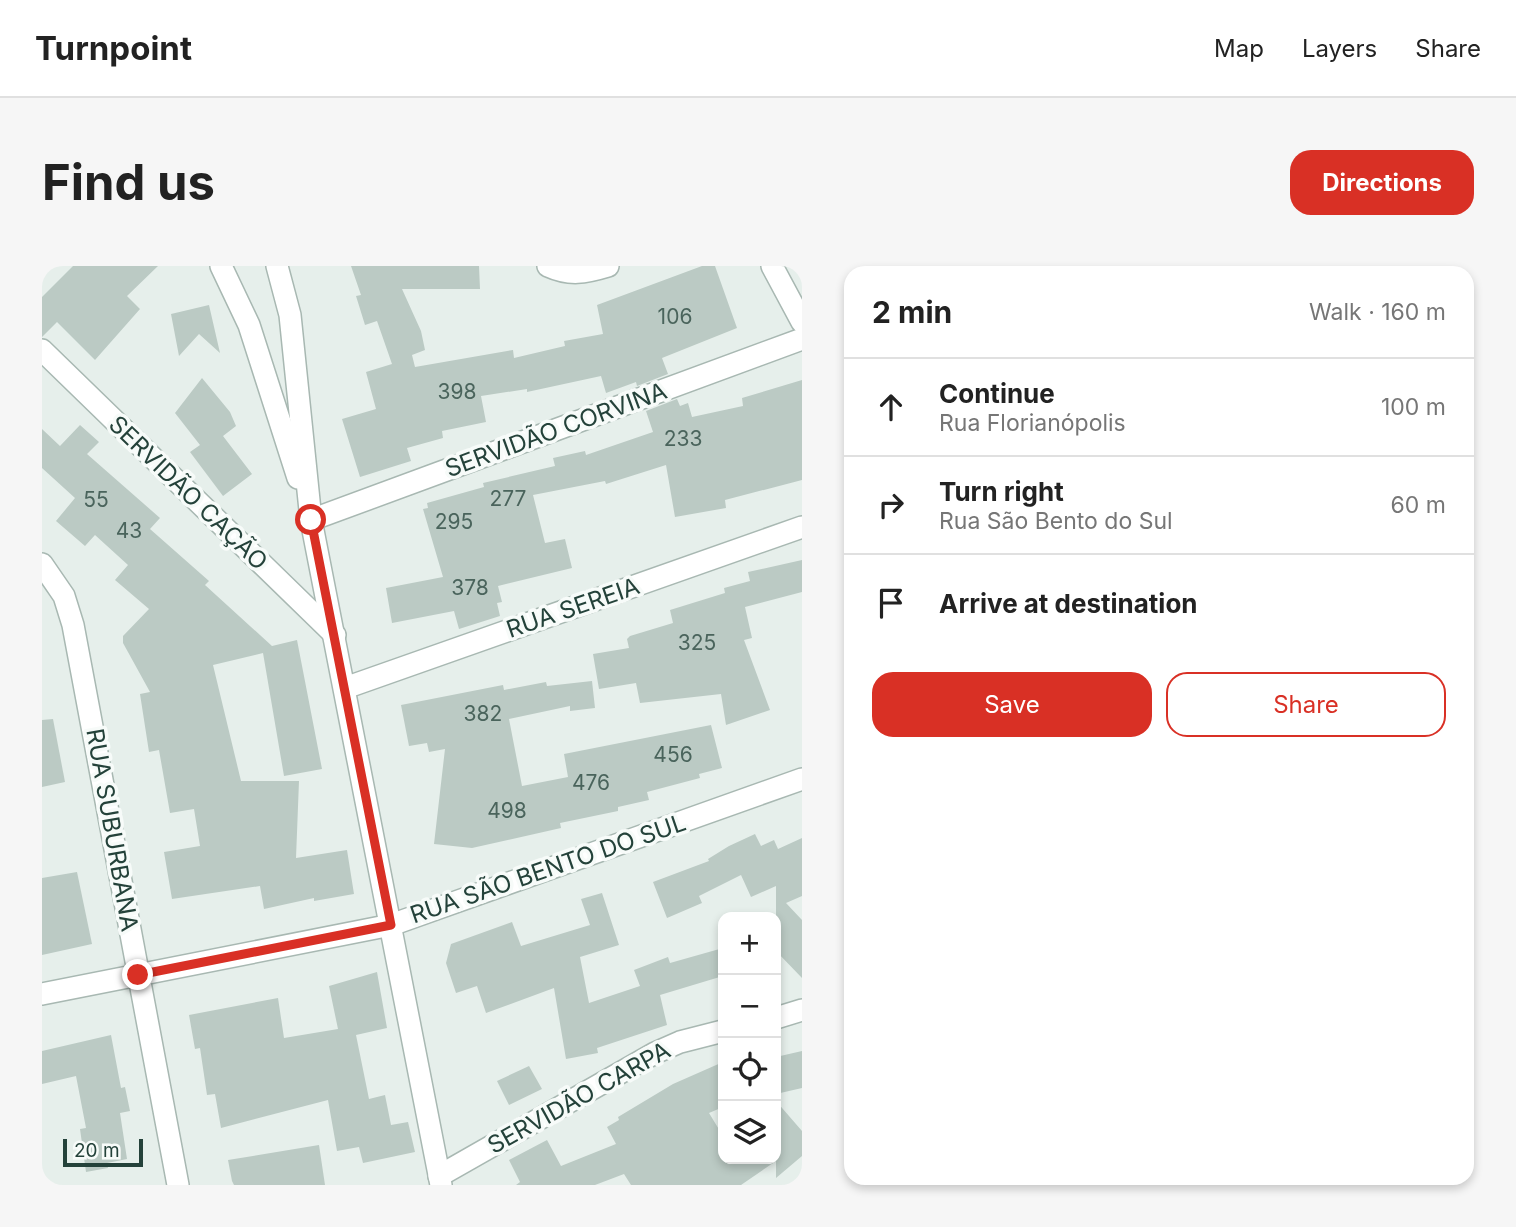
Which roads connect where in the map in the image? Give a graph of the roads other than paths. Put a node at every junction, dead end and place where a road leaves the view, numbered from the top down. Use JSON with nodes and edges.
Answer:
{"nodes":[{"id":1,"x":221,"y":266,"type":"edge"},
{"id":2,"x":276,"y":266,"type":"edge"},
{"id":3,"x":548,"y":266,"type":"edge"},
{"id":4,"x":608,"y":266,"type":"edge"},
{"id":5,"x":772,"y":266,"type":"edge"},
{"id":6,"x":802,"y":322,"type":"edge"},
{"id":7,"x":802,"y":339,"type":"edge"},
{"id":8,"x":42,"y":350,"type":"edge"},
{"id":9,"x":311,"y":520,"type":"junction"},
{"id":10,"x":802,"y":527,"type":"edge"},
{"id":11,"x":42,"y":564,"type":"edge"},
{"id":12,"x":335,"y":635,"type":"junction"},
{"id":13,"x":345,"y":688,"type":"junction"},
{"id":14,"x":802,"y":779,"type":"edge"},
{"id":15,"x":391,"y":925,"type":"junction"},
{"id":16,"x":138,"y":975,"type":"junction"},
{"id":17,"x":42,"y":994,"type":"edge"},
{"id":18,"x":802,"y":1010,"type":"edge"},
{"id":19,"x":781,"y":1016,"type":"edge"},
{"id":20,"x":718,"y":1032,"type":"edge"},
{"id":21,"x":440,"y":1181,"type":"edge"},
{"id":22,"x":178,"y":1185,"type":"edge"}],
"edges":[{"from":1,"to":9,"type":"street"},
{"from":2,"to":9,"type":"street"},
{"from":3,"to":4,"type":"street"},
{"from":5,"to":6,"type":"street"},
{"from":7,"to":9,"type":"street","name":"SERVIDÃO CORVINA"},
{"from":8,"to":12,"type":"street","name":"SERVIDÃO CAÇÃO"},
{"from":9,"to":12,"type":"street"},
{"from":10,"to":13,"type":"street","name":"RUA SEREIA"},
{"from":11,"to":16,"type":"street","name":"RUA SUBURBANA"},
{"from":12,"to":13,"type":"street"},
{"from":13,"to":15,"type":"street"},
{"from":14,"to":15,"type":"street","name":"RUA SÃO BENTO DO SUL"},
{"from":15,"to":16,"type":"street","name":"RUA SÃO BENTO DO SUL"},
{"from":15,"to":21,"type":"street"},
{"from":16,"to":17,"type":"street","name":"RUA SÃO BENTO DO SUL"},
{"from":16,"to":22,"type":"street","name":"RUA SUBURBANA"},
{"from":18,"to":19,"type":"street"},
{"from":20,"to":21,"type":"street","name":"SERVIDÃO CARPA"}]}
